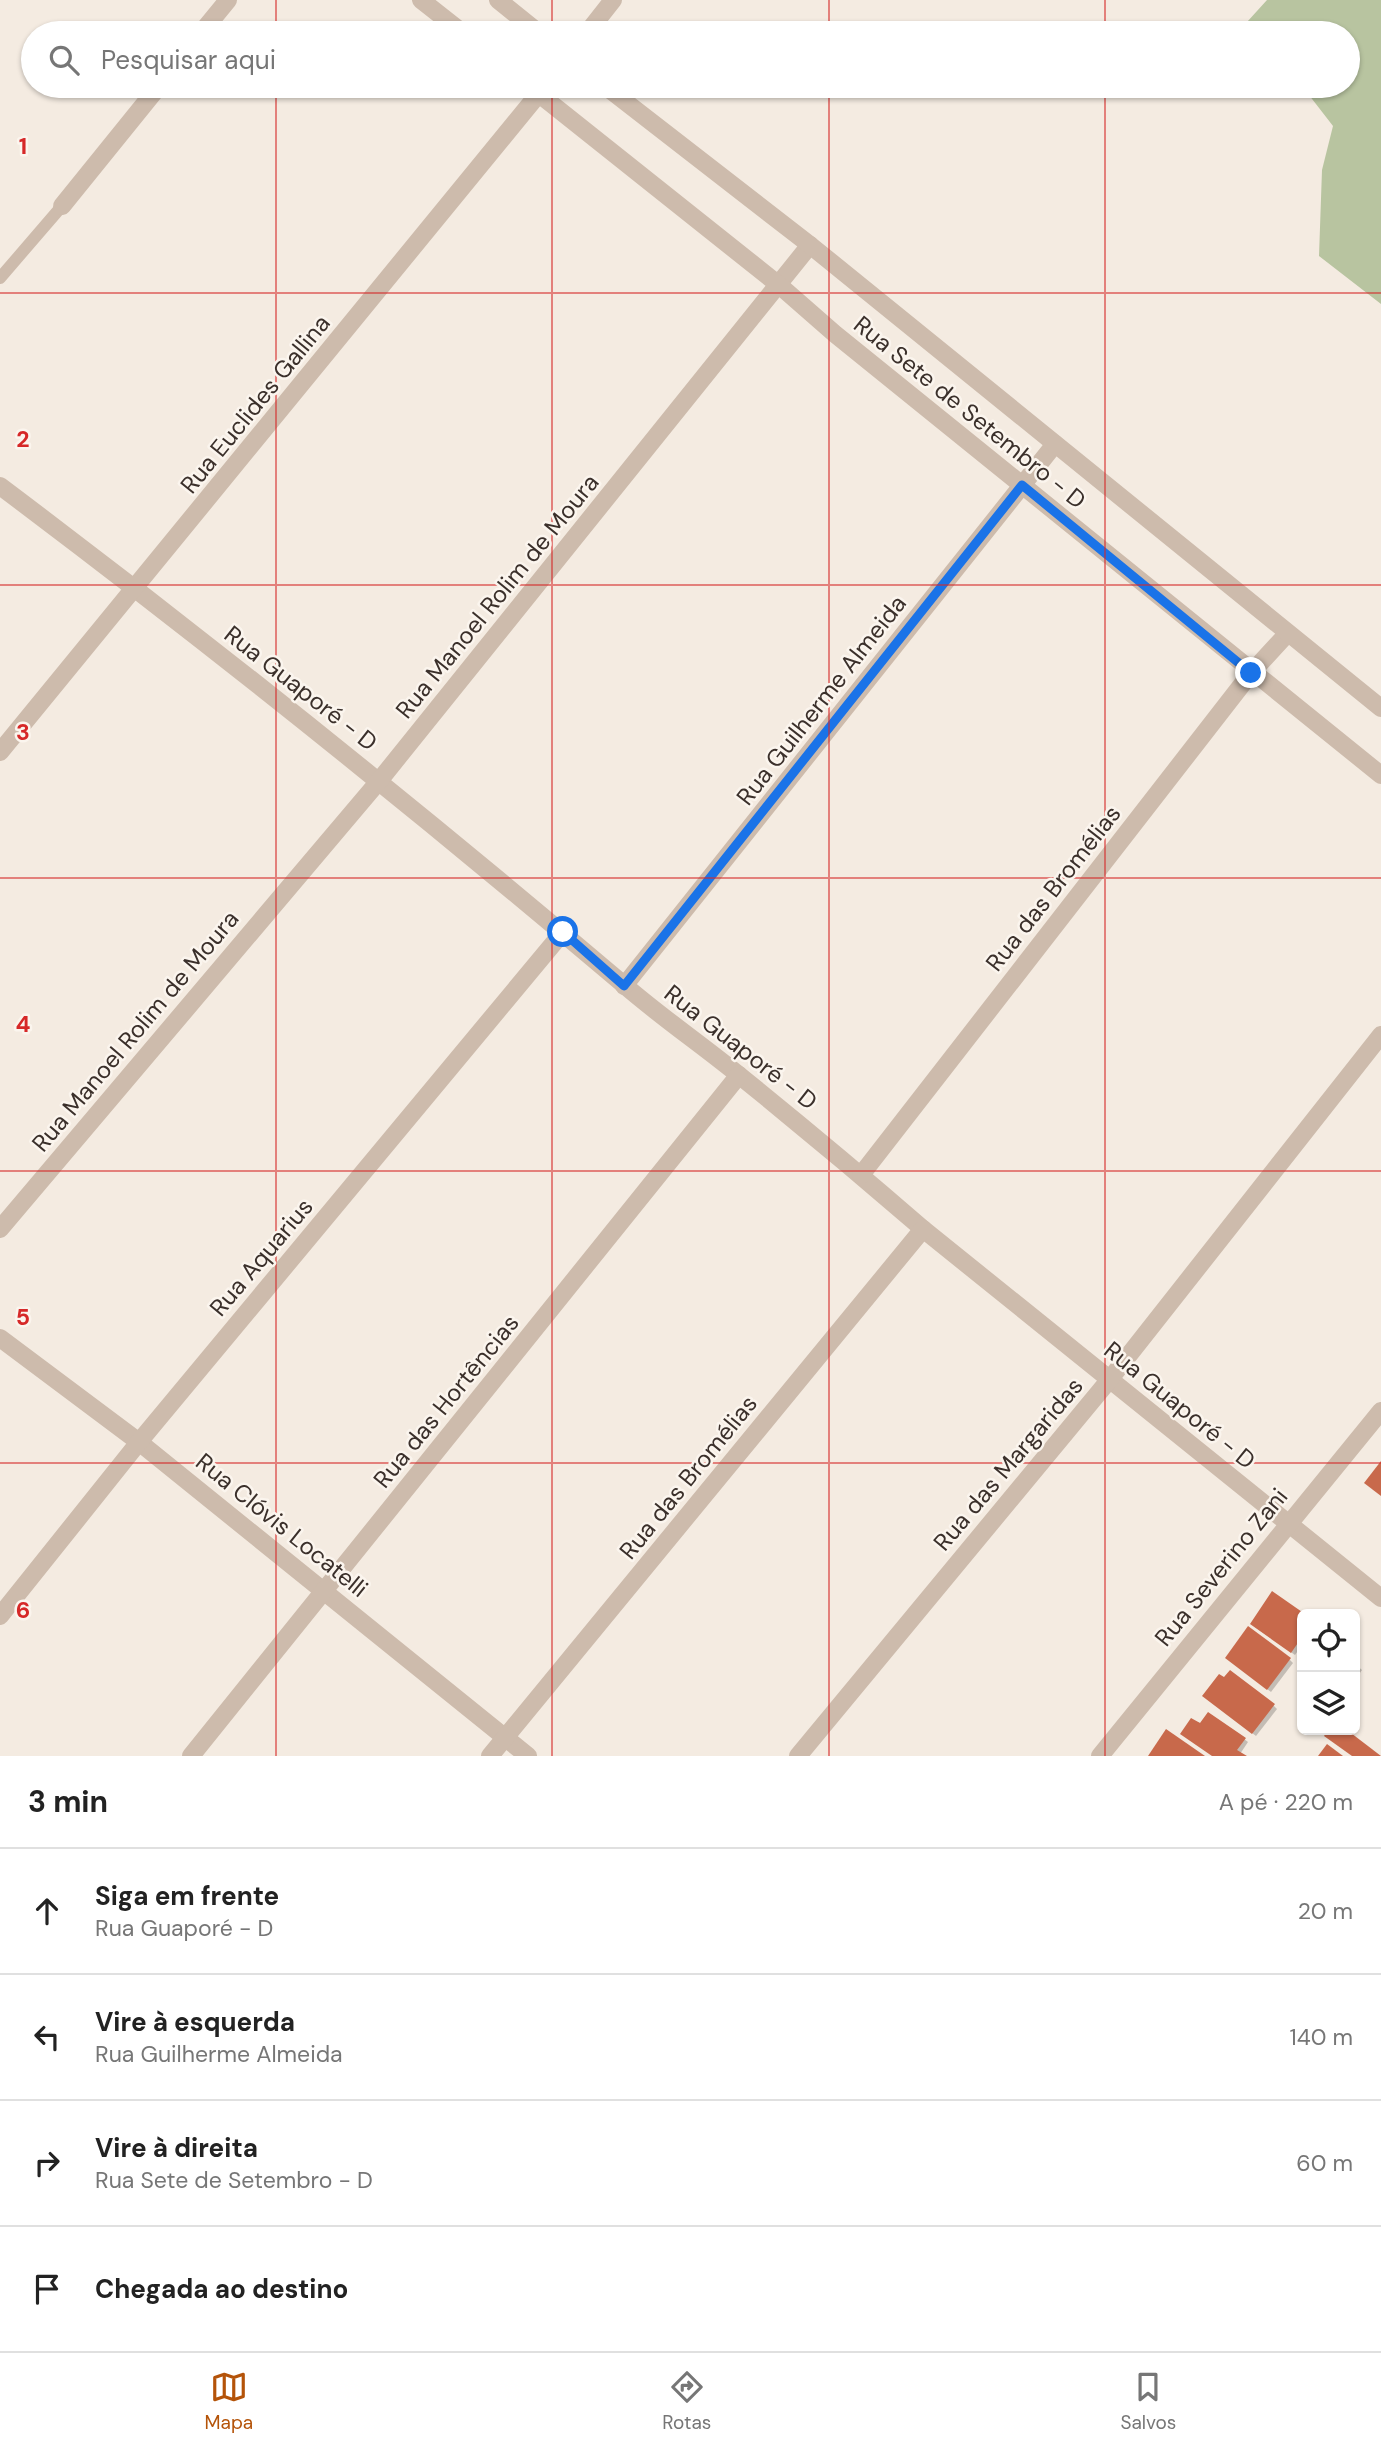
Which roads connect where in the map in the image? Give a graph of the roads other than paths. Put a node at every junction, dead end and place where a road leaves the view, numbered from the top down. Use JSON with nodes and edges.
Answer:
{"nodes":[{"id":1,"x":228,"y":0,"type":"edge"},
{"id":2,"x":421,"y":0,"type":"edge"},
{"id":3,"x":498,"y":0,"type":"edge"},
{"id":4,"x":613,"y":0,"type":"edge"},
{"id":5,"x":211,"y":21,"type":"edge"},
{"id":6,"x":448,"y":21,"type":"edge"},
{"id":7,"x":524,"y":21,"type":"edge"},
{"id":8,"x":596,"y":21,"type":"edge"},
{"id":9,"x":149,"y":98,"type":"edge"},
{"id":10,"x":530,"y":98,"type":"edge"},
{"id":11,"x":550,"y":98,"type":"edge"},
{"id":12,"x":620,"y":98,"type":"edge"},
{"id":13,"x":62,"y":205,"type":"joint"},
{"id":14,"x":810,"y":245,"type":"junction"},
{"id":15,"x":0,"y":278,"type":"edge"},
{"id":16,"x":779,"y":285,"type":"junction"},
{"id":17,"x":1055,"y":444,"type":"junction"},
{"id":18,"x":1022,"y":485,"type":"junction"},
{"id":19,"x":0,"y":486,"type":"edge"},
{"id":20,"x":136,"y":589,"type":"junction"},
{"id":21,"x":1287,"y":634,"type":"junction"},
{"id":22,"x":1251,"y":673,"type":"junction"},
{"id":23,"x":1381,"y":708,"type":"edge"},
{"id":24,"x":0,"y":752,"type":"edge"},
{"id":25,"x":1381,"y":775,"type":"edge"},
{"id":26,"x":379,"y":781,"type":"junction"},
{"id":27,"x":563,"y":932,"type":"junction"},
{"id":28,"x":624,"y":986,"type":"junction"},
{"id":29,"x":1381,"y":1035,"type":"edge"},
{"id":30,"x":739,"y":1075,"type":"junction"},
{"id":31,"x":861,"y":1175,"type":"junction"},
{"id":32,"x":0,"y":1229,"type":"edge"},
{"id":33,"x":923,"y":1229,"type":"junction"},
{"id":34,"x":0,"y":1338,"type":"edge"},
{"id":35,"x":1110,"y":1379,"type":"junction"},
{"id":36,"x":1381,"y":1411,"type":"edge"},
{"id":37,"x":139,"y":1442,"type":"junction"},
{"id":38,"x":1287,"y":1524,"type":"junction"},
{"id":39,"x":325,"y":1591,"type":"junction"},
{"id":40,"x":1381,"y":1598,"type":"edge"},
{"id":41,"x":0,"y":1616,"type":"edge"},
{"id":42,"x":505,"y":1737,"type":"junction"},
{"id":43,"x":191,"y":1756,"type":"edge"},
{"id":44,"x":490,"y":1756,"type":"edge"},
{"id":45,"x":528,"y":1756,"type":"edge"},
{"id":46,"x":798,"y":1756,"type":"edge"},
{"id":47,"x":1100,"y":1756,"type":"edge"}],
"edges":[{"from":1,"to":5,"type":"street"},
{"from":2,"to":6,"type":"street"},
{"from":3,"to":7,"type":"street"},
{"from":4,"to":8,"type":"street"},
{"from":9,"to":13,"type":"street"},
{"from":10,"to":20,"type":"street","name":"Rua Euclides Gallina"},
{"from":11,"to":16,"type":"street","name":"Rua Sete de Setembro - D"},
{"from":12,"to":14,"type":"street","name":"Rua Sete de Setembro - D"},
{"from":13,"to":15,"type":"lane"},
{"from":14,"to":16,"type":"street","name":"Rua Manoel Rolim de Moura"},
{"from":14,"to":17,"type":"street","name":"Rua Sete de Setembro - D"},
{"from":16,"to":18,"type":"street","name":"Rua Sete de Setembro - D"},
{"from":16,"to":26,"type":"street","name":"Rua Manoel Rolim de Moura"},
{"from":17,"to":18,"type":"street","name":"Rua Guilherme Almeida"},
{"from":17,"to":21,"type":"street","name":"Rua Sete de Setembro - D"},
{"from":18,"to":22,"type":"street","name":"Rua Sete de Setembro - D"},
{"from":18,"to":28,"type":"street","name":"Rua Guilherme Almeida"},
{"from":19,"to":20,"type":"street","name":"Rua Guaporé - D"},
{"from":20,"to":24,"type":"street","name":"Rua Euclides Gallina"},
{"from":20,"to":26,"type":"street","name":"Rua Guaporé - D"},
{"from":21,"to":22,"type":"street","name":"Rua das Bromélias"},
{"from":21,"to":23,"type":"street","name":"Rua Sete de Setembro - D"},
{"from":22,"to":25,"type":"street","name":"Rua Sete de Setembro - D"},
{"from":22,"to":31,"type":"street","name":"Rua das Bromélias"},
{"from":26,"to":27,"type":"street","name":"Rua Guaporé - D"},
{"from":26,"to":32,"type":"street","name":"Rua Manoel Rolim de Moura"},
{"from":27,"to":28,"type":"street","name":"Rua Guaporé - D"},
{"from":27,"to":37,"type":"street","name":"Rua Aquarius"},
{"from":28,"to":30,"type":"street","name":"Rua Guaporé - D"},
{"from":29,"to":35,"type":"street","name":"Rua das Margaridas"},
{"from":30,"to":31,"type":"street","name":"Rua Guaporé - D"},
{"from":30,"to":39,"type":"street","name":"Rua das Hortências"},
{"from":31,"to":33,"type":"street","name":"Rua Guaporé - D"},
{"from":33,"to":35,"type":"street","name":"Rua Guaporé - D"},
{"from":33,"to":42,"type":"street","name":"Rua das Bromélias"},
{"from":34,"to":37,"type":"street","name":"Rua Clóvis Locatelli"},
{"from":35,"to":38,"type":"street","name":"Rua Guaporé - D"},
{"from":35,"to":46,"type":"street","name":"Rua das Margaridas"},
{"from":36,"to":38,"type":"street","name":"Rua Severino Zani"},
{"from":37,"to":39,"type":"street","name":"Rua Clóvis Locatelli"},
{"from":37,"to":41,"type":"street","name":"Rua Aquarius"},
{"from":38,"to":40,"type":"street","name":"Rua Guaporé - D"},
{"from":38,"to":47,"type":"street","name":"Rua Severino Zani"},
{"from":39,"to":42,"type":"street","name":"Rua Clóvis Locatelli"},
{"from":39,"to":43,"type":"street","name":"Rua das Hortências"},
{"from":42,"to":44,"type":"street","name":"Rua das Bromélias"},
{"from":42,"to":45,"type":"street","name":"Rua Clóvis Locatelli"}]}
